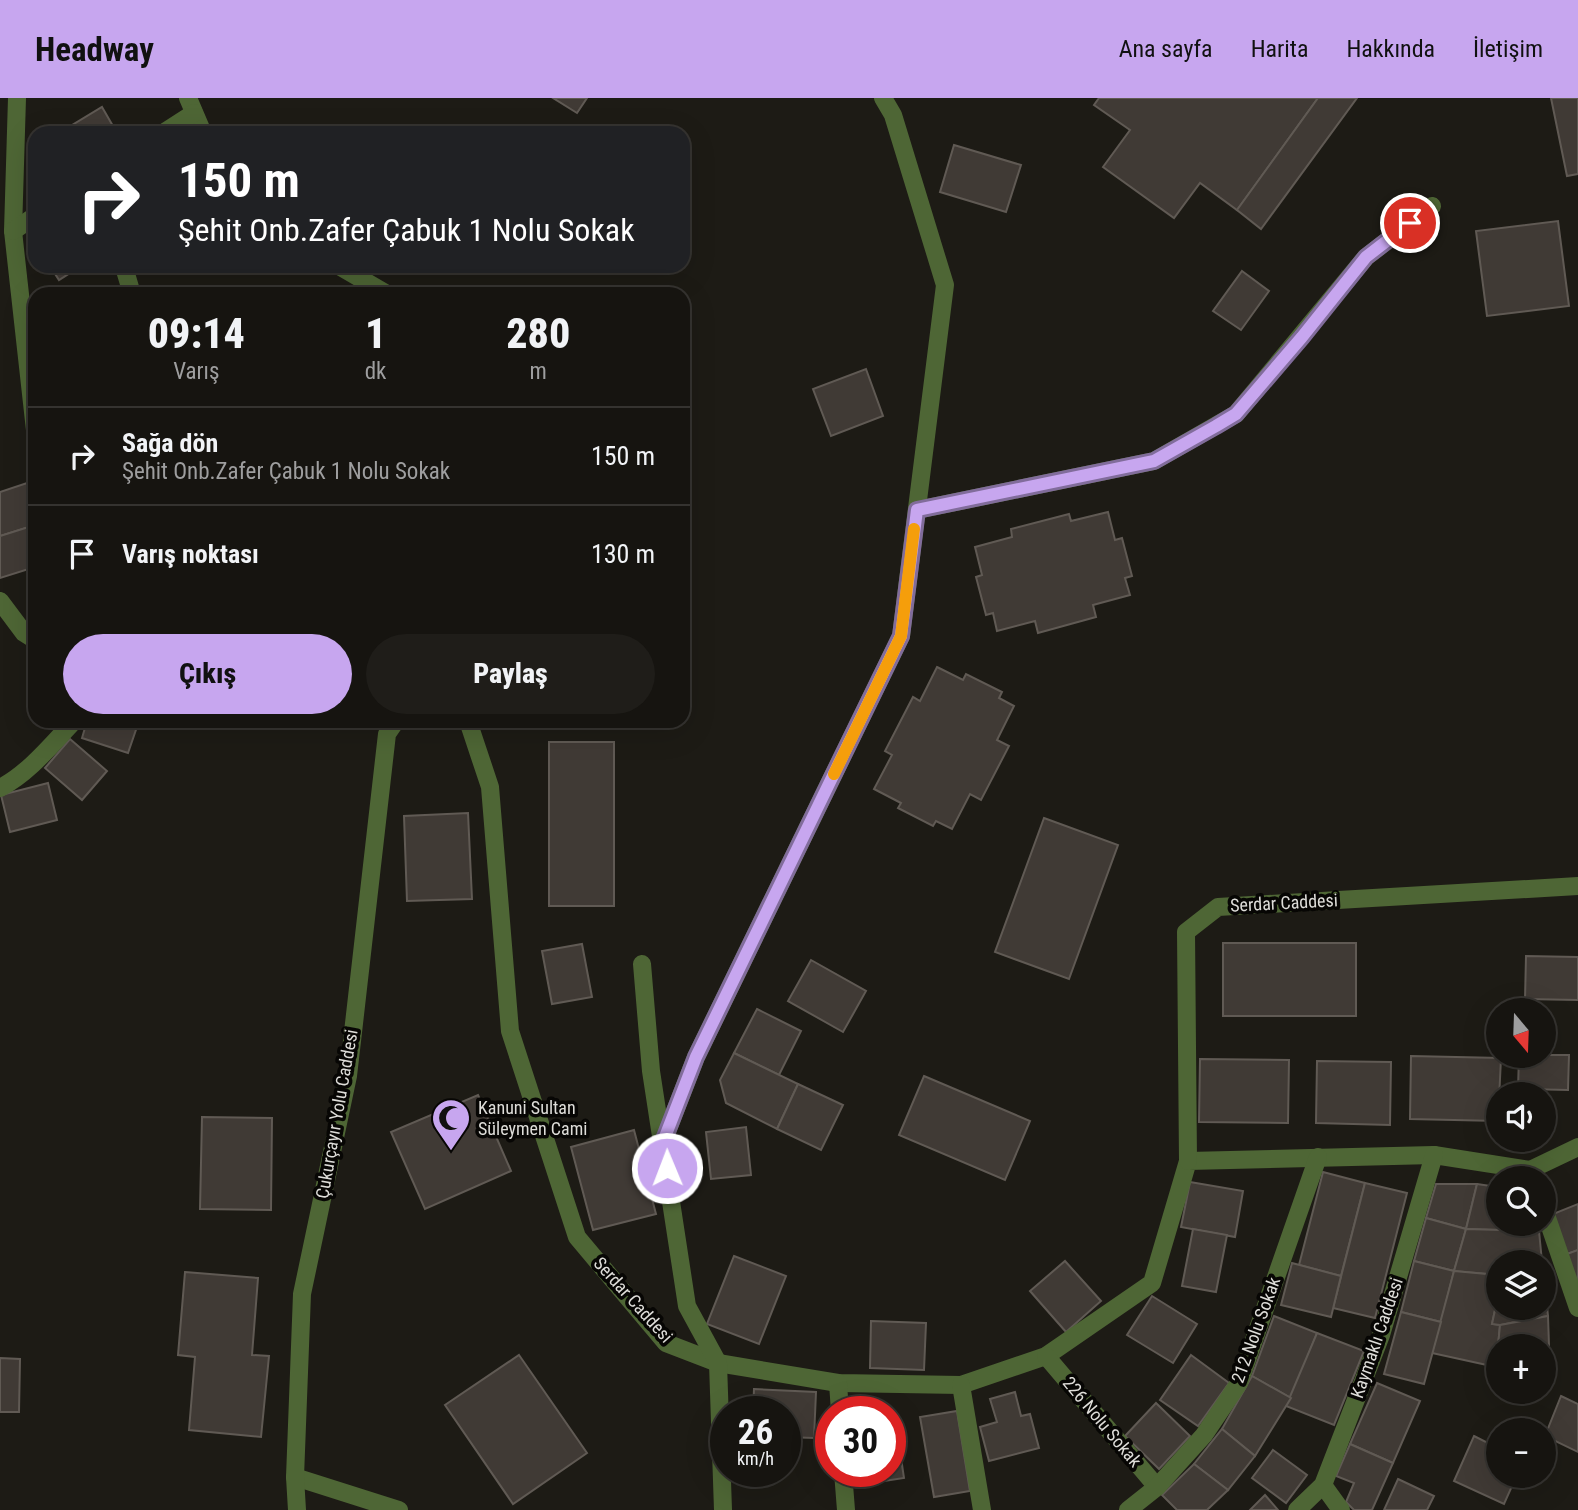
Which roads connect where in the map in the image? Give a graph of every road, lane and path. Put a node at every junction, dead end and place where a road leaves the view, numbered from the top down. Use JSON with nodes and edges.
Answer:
{"nodes":[{"id":1,"x":17,"y":98,"type":"edge"},
{"id":2,"x":883,"y":98,"type":"edge"},
{"id":3,"x":191,"y":106,"type":"edge"},
{"id":4,"x":170,"y":126,"type":"edge"},
{"id":5,"x":200,"y":126,"type":"edge"},
{"id":6,"x":1432,"y":206,"type":"dead end"},
{"id":7,"x":28,"y":221,"type":"edge"},
{"id":8,"x":13,"y":231,"type":"junction"},
{"id":9,"x":351,"y":273,"type":"edge"},
{"id":10,"x":375,"y":287,"type":"edge"},
{"id":11,"x":28,"y":367,"type":"edge"},
{"id":12,"x":917,"y":510,"type":"junction"},
{"id":13,"x":0,"y":601,"type":"edge"},
{"id":14,"x":28,"y":636,"type":"edge"},
{"id":15,"x":67,"y":728,"type":"edge"},
{"id":16,"x":391,"y":728,"type":"edge"},
{"id":17,"x":470,"y":728,"type":"edge"},
{"id":18,"x":0,"y":788,"type":"edge"},
{"id":19,"x":1578,"y":886,"type":"edge"},
{"id":20,"x":642,"y":964,"type":"dead end"},
{"id":21,"x":663,"y":1142,"type":"junction"},
{"id":22,"x":1578,"y":1145,"type":"edge"},
{"id":23,"x":1434,"y":1155,"type":"junction"},
{"id":24,"x":1318,"y":1157,"type":"junction"},
{"id":25,"x":1188,"y":1161,"type":"junction"},
{"id":26,"x":1490,"y":1166,"type":"edge"},
{"id":27,"x":1545,"y":1166,"type":"edge"},
{"id":28,"x":1553,"y":1236,"type":"edge"},
{"id":29,"x":1578,"y":1308,"type":"edge"},
{"id":30,"x":1046,"y":1356,"type":"junction"},
{"id":31,"x":718,"y":1363,"type":"junction"},
{"id":32,"x":838,"y":1383,"type":"junction"},
{"id":33,"x":961,"y":1385,"type":"junction"},
{"id":34,"x":839,"y":1396,"type":"edge"},
{"id":35,"x":295,"y":1477,"type":"junction"},
{"id":36,"x":1323,"y":1485,"type":"junction"},
{"id":37,"x":844,"y":1487,"type":"edge"},
{"id":38,"x":1157,"y":1487,"type":"junction"},
{"id":39,"x":297,"y":1510,"type":"edge"},
{"id":40,"x":399,"y":1510,"type":"edge"},
{"id":41,"x":723,"y":1510,"type":"edge"},
{"id":42,"x":846,"y":1510,"type":"edge"},
{"id":43,"x":982,"y":1510,"type":"edge"},
{"id":44,"x":1128,"y":1510,"type":"edge"},
{"id":45,"x":1297,"y":1510,"type":"edge"},
{"id":46,"x":1341,"y":1510,"type":"edge"}],
"edges":[{"from":1,"to":8,"type":"street"},
{"from":2,"to":12,"type":"street"},
{"from":3,"to":4,"type":"street"},
{"from":3,"to":5,"type":"street"},
{"from":6,"to":12,"type":"street"},
{"from":7,"to":8,"type":"street"},
{"from":8,"to":11,"type":"street"},
{"from":9,"to":10,"type":"street"},
{"from":12,"to":21,"type":"street"},
{"from":13,"to":14,"type":"street"},
{"from":15,"to":18,"type":"street"},
{"from":16,"to":35,"type":"street","name":"Çukurçayır Yolu Caddesi"},
{"from":17,"to":31,"type":"street","name":"Serdar Caddesi"},
{"from":19,"to":25,"type":"street","name":"Serdar Caddesi"},
{"from":20,"to":21,"type":"street"},
{"from":21,"to":31,"type":"street"},
{"from":22,"to":27,"type":"street"},
{"from":23,"to":24,"type":"street"},
{"from":23,"to":26,"type":"street"},
{"from":23,"to":36,"type":"street","name":"Kaymaklı Caddesi"},
{"from":24,"to":25,"type":"street"},
{"from":24,"to":38,"type":"street","name":"212 Nolu Sokak"},
{"from":25,"to":30,"type":"street","name":"Serdar Caddesi"},
{"from":28,"to":29,"type":"street"},
{"from":30,"to":33,"type":"street","name":"Serdar Caddesi"},
{"from":30,"to":38,"type":"street","name":"226 Nolu Sokak"},
{"from":31,"to":32,"type":"street","name":"Serdar Caddesi"},
{"from":31,"to":41,"type":"street"},
{"from":32,"to":33,"type":"street","name":"Serdar Caddesi"},
{"from":32,"to":34,"type":"street"},
{"from":33,"to":43,"type":"street"},
{"from":35,"to":39,"type":"street","name":"Çukurçayır Yolu Caddesi"},
{"from":35,"to":40,"type":"street"},
{"from":36,"to":45,"type":"street","name":"Kaymaklı Caddesi"},
{"from":36,"to":46,"type":"street"},
{"from":37,"to":42,"type":"street"},
{"from":38,"to":44,"type":"street","name":"212 Nolu Sokak"}]}
